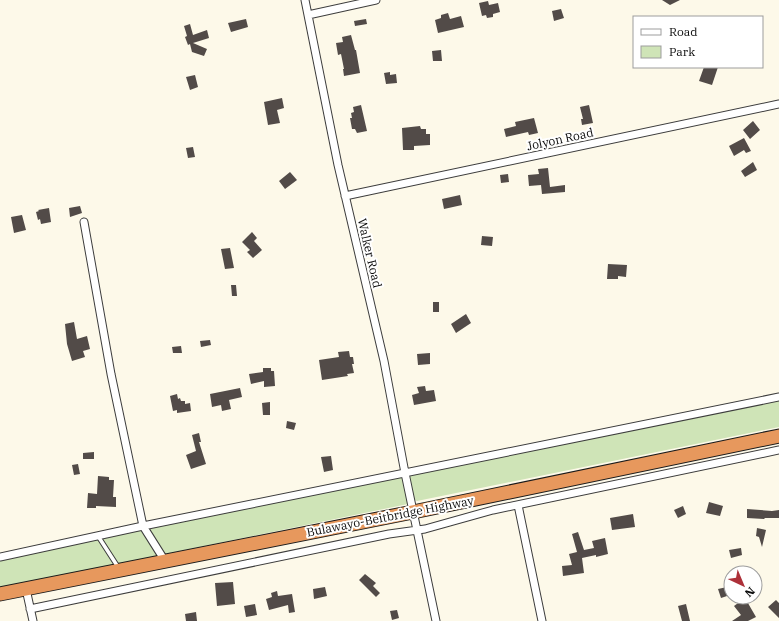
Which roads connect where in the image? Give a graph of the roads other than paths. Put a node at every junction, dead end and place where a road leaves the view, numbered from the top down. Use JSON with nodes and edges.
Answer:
{"nodes":[{"id":1,"x":305,"y":0,"type":"edge"},
{"id":2,"x":376,"y":0,"type":"edge"},
{"id":3,"x":308,"y":15,"type":"junction"},
{"id":4,"x":779,"y":104,"type":"edge"},
{"id":5,"x":345,"y":196,"type":"junction"},
{"id":6,"x":84,"y":222,"type":"dead end"},
{"id":7,"x":779,"y":397,"type":"edge"},
{"id":8,"x":779,"y":436,"type":"edge"},
{"id":9,"x":779,"y":450,"type":"edge"},
{"id":10,"x":405,"y":473,"type":"junction"},
{"id":11,"x":518,"y":505,"type":"junction"},
{"id":12,"x":413,"y":512,"type":"junction"},
{"id":13,"x":143,"y":526,"type":"junction"},
{"id":14,"x":417,"y":530,"type":"junction"},
{"id":15,"x":98,"y":536,"type":"junction"},
{"id":16,"x":0,"y":557,"type":"edge"},
{"id":17,"x":165,"y":561,"type":"junction"},
{"id":18,"x":119,"y":570,"type":"junction"},
{"id":19,"x":26,"y":589,"type":"junction"},
{"id":20,"x":0,"y":594,"type":"edge"},
{"id":21,"x":30,"y":608,"type":"junction"},
{"id":22,"x":33,"y":621,"type":"edge"},
{"id":23,"x":436,"y":621,"type":"edge"},
{"id":24,"x":542,"y":621,"type":"edge"}],
"edges":[{"from":1,"to":3,"type":"street","name":"Walker Road"},
{"from":2,"to":3,"type":"street"},
{"from":3,"to":5,"type":"street","name":"Walker Road"},
{"from":4,"to":5,"type":"street","name":"Jolyon Road"},
{"from":5,"to":10,"type":"street","name":"Walker Road"},
{"from":6,"to":13,"type":"street"},
{"from":7,"to":10,"type":"street"},
{"from":8,"to":12,"type":"highway","name":"Bulawayo-Beitbridge Highway"},
{"from":9,"to":11,"type":"street"},
{"from":10,"to":12,"type":"street","name":"Walker Road"},
{"from":10,"to":13,"type":"street"},
{"from":11,"to":14,"type":"street"},
{"from":11,"to":24,"type":"street"},
{"from":12,"to":14,"type":"street","name":"Walker Road"},
{"from":12,"to":17,"type":"highway","name":"Bulawayo-Beitbridge Highway"},
{"from":13,"to":15,"type":"street"},
{"from":13,"to":17,"type":"street"},
{"from":14,"to":21,"type":"street"},
{"from":14,"to":23,"type":"street","name":"Walker Road"},
{"from":15,"to":16,"type":"street"},
{"from":15,"to":18,"type":"lane"},
{"from":17,"to":18,"type":"highway","name":"Bulawayo-Beitbridge Highway"},
{"from":18,"to":19,"type":"highway","name":"Bulawayo-Beitbridge Highway"},
{"from":19,"to":20,"type":"highway","name":"Bulawayo-Beitbridge Highway"},
{"from":19,"to":21,"type":"street"},
{"from":21,"to":22,"type":"street"}]}
